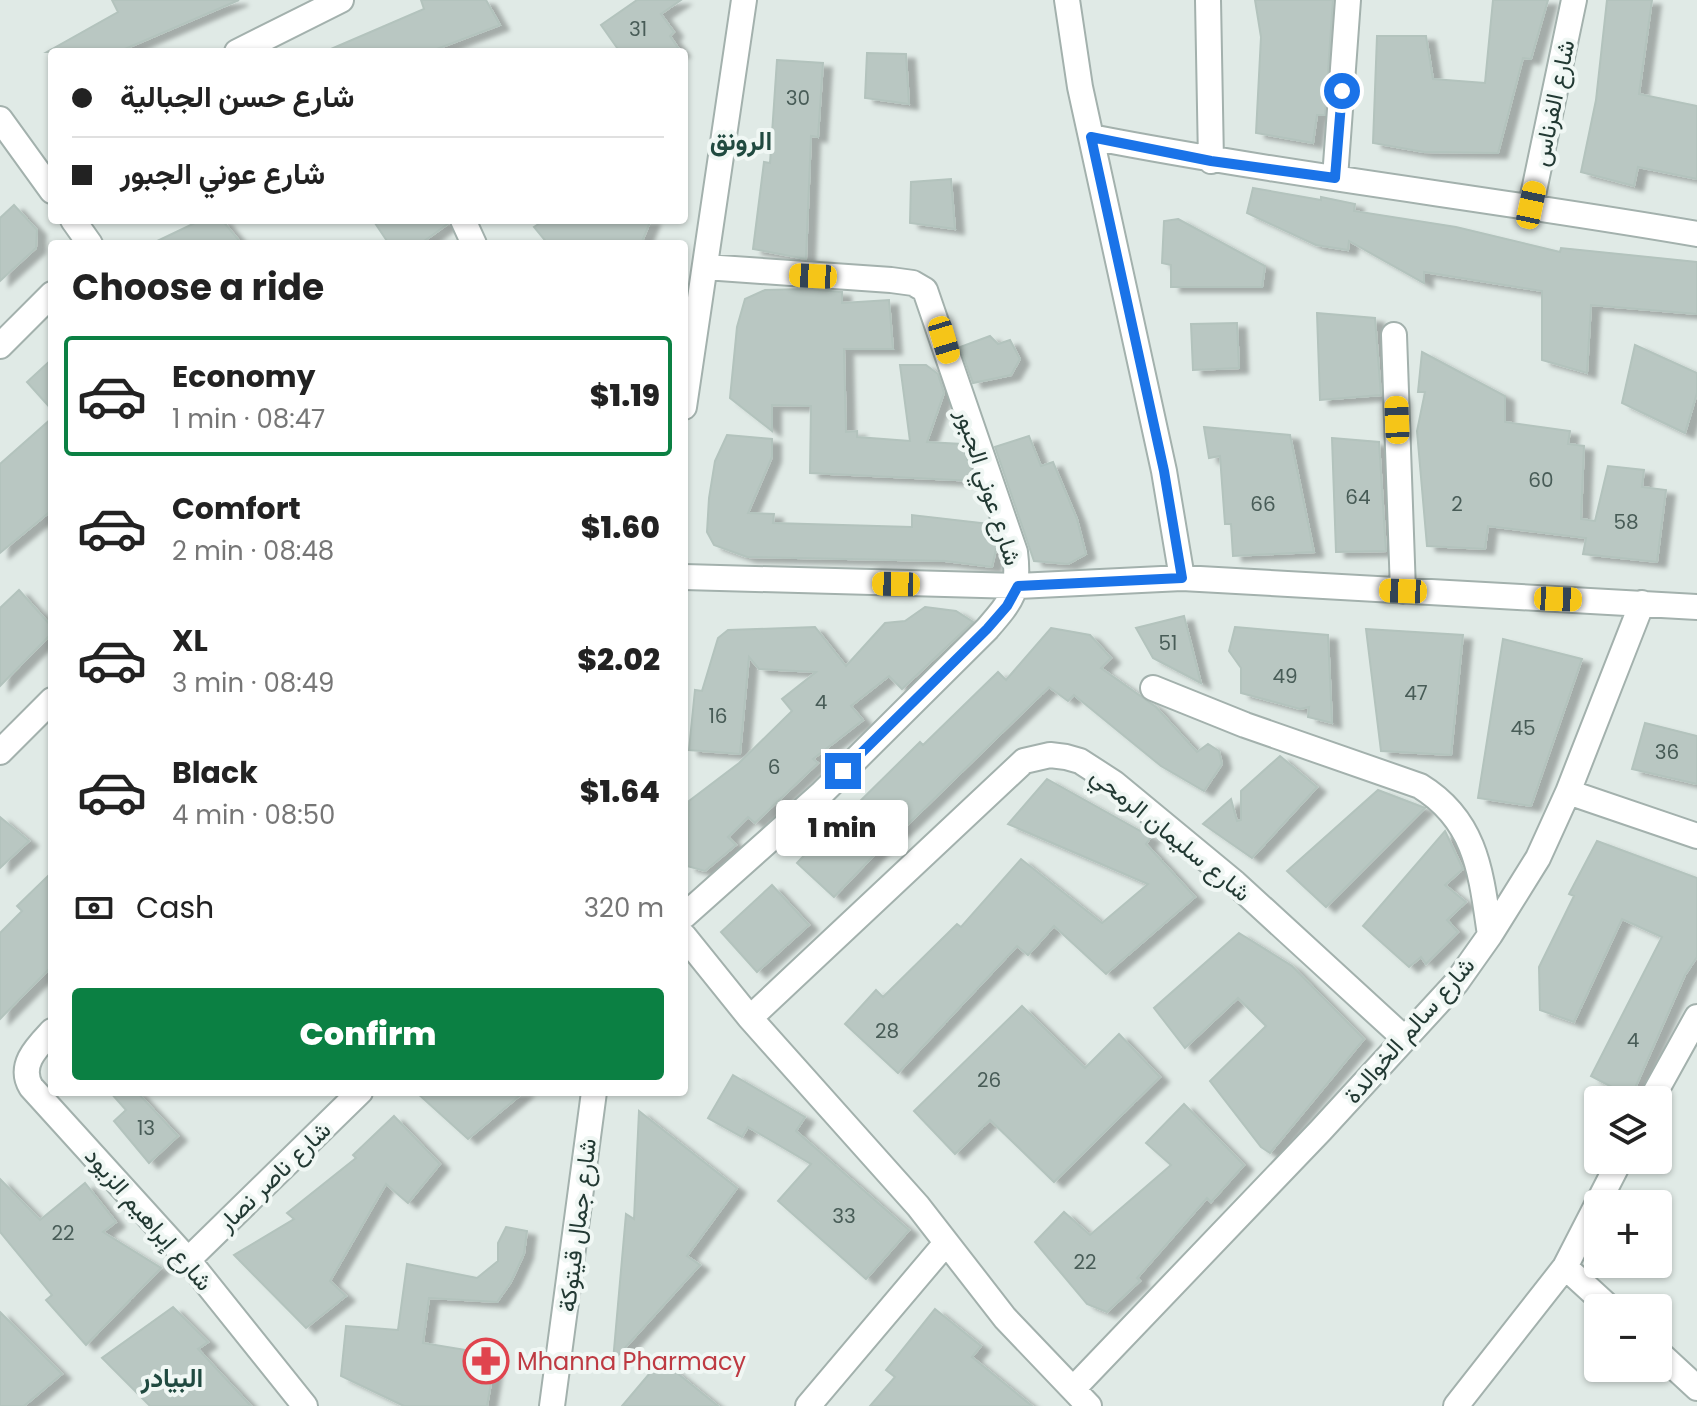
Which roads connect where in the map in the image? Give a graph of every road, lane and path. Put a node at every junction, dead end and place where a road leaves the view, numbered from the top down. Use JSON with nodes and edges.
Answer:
{"nodes":[{"id":1,"x":341,"y":0,"type":"edge"},
{"id":2,"x":744,"y":0,"type":"edge"},
{"id":3,"x":1067,"y":0,"type":"edge"},
{"id":4,"x":1208,"y":0,"type":"edge"},
{"id":5,"x":1348,"y":0,"type":"edge"},
{"id":6,"x":1574,"y":0,"type":"edge"},
{"id":7,"x":245,"y":48,"type":"edge"},
{"id":8,"x":0,"y":119,"type":"edge"},
{"id":9,"x":1091,"y":137,"type":"junction"},
{"id":10,"x":42,"y":156,"type":"edge"},
{"id":11,"x":1211,"y":161,"type":"junction"},
{"id":12,"x":48,"y":177,"type":"edge"},
{"id":13,"x":1335,"y":178,"type":"junction"},
{"id":14,"x":1531,"y":205,"type":"junction"},
{"id":15,"x":1697,"y":234,"type":"edge"},
{"id":16,"x":705,"y":267,"type":"junction"},
{"id":17,"x":48,"y":298,"type":"edge"},
{"id":18,"x":1394,"y":335,"type":"dead end"},
{"id":19,"x":0,"y":346,"type":"edge"},
{"id":20,"x":688,"y":380,"type":"edge"},
{"id":21,"x":688,"y":577,"type":"edge"},
{"id":22,"x":1182,"y":578,"type":"junction"},
{"id":23,"x":1018,"y":586,"type":"junction"},
{"id":24,"x":1403,"y":591,"type":"junction"},
{"id":25,"x":1642,"y":603,"type":"junction"},
{"id":26,"x":1697,"y":607,"type":"edge"},
{"id":27,"x":1153,"y":688,"type":"dead end"},
{"id":28,"x":48,"y":704,"type":"edge"},
{"id":29,"x":0,"y":752,"type":"edge"},
{"id":30,"x":1568,"y":792,"type":"junction"},
{"id":31,"x":1697,"y":836,"type":"edge"},
{"id":32,"x":688,"y":912,"type":"edge"},
{"id":33,"x":1490,"y":935,"type":"junction"},
{"id":34,"x":688,"y":941,"type":"edge"},
{"id":35,"x":1697,"y":1017,"type":"edge"},
{"id":36,"x":750,"y":1018,"type":"junction"},
{"id":37,"x":48,"y":1036,"type":"edge"},
{"id":38,"x":1404,"y":1038,"type":"junction"},
{"id":39,"x":1659,"y":1086,"type":"edge"},
{"id":40,"x":356,"y":1096,"type":"edge"},
{"id":41,"x":593,"y":1096,"type":"edge"},
{"id":42,"x":1613,"y":1174,"type":"edge"},
{"id":43,"x":946,"y":1243,"type":"junction"},
{"id":44,"x":188,"y":1260,"type":"junction"},
{"id":45,"x":1565,"y":1267,"type":"junction"},
{"id":46,"x":1595,"y":1294,"type":"edge"},
{"id":47,"x":1672,"y":1365,"type":"edge"},
{"id":48,"x":1697,"y":1388,"type":"edge"},
{"id":49,"x":1082,"y":1397,"type":"edge"},
{"id":50,"x":305,"y":1406,"type":"edge"},
{"id":51,"x":552,"y":1406,"type":"edge"},
{"id":52,"x":808,"y":1406,"type":"edge"},
{"id":53,"x":1456,"y":1406,"type":"edge"}],
"edges":[{"from":1,"to":7,"type":"street"},
{"from":2,"to":16,"type":"street"},
{"from":3,"to":9,"type":"street"},
{"from":4,"to":11,"type":"street"},
{"from":5,"to":13,"type":"street"},
{"from":6,"to":14,"type":"street","name":"شارع الفرناس"},
{"from":8,"to":10,"type":"street"},
{"from":9,"to":11,"type":"street"},
{"from":9,"to":22,"type":"street"},
{"from":10,"to":12,"type":"street"},
{"from":11,"to":13,"type":"street"},
{"from":13,"to":14,"type":"street"},
{"from":14,"to":15,"type":"street"},
{"from":16,"to":20,"type":"street"},
{"from":16,"to":23,"type":"street","name":"شارع عوني الجبور"},
{"from":17,"to":19,"type":"street"},
{"from":18,"to":24,"type":"street"},
{"from":21,"to":23,"type":"street"},
{"from":22,"to":23,"type":"street"},
{"from":22,"to":24,"type":"street"},
{"from":23,"to":32,"type":"street","name":"شارع عوني الجبور"},
{"from":24,"to":25,"type":"street"},
{"from":25,"to":26,"type":"street"},
{"from":25,"to":30,"type":"street","name":"شارع سالم الخوالدة"},
{"from":27,"to":33,"type":"street"},
{"from":28,"to":29,"type":"street"},
{"from":30,"to":31,"type":"street"},
{"from":30,"to":33,"type":"street","name":"شارع سالم الخوالدة"},
{"from":33,"to":38,"type":"street","name":"شارع سالم الخوالدة"},
{"from":34,"to":36,"type":"street"},
{"from":35,"to":39,"type":"street"},
{"from":36,"to":38,"type":"street","name":"شارع سليمان الرمحي"},
{"from":36,"to":43,"type":"street"},
{"from":37,"to":44,"type":"street","name":"شارع إبراهيم الزيود"},
{"from":38,"to":49,"type":"street","name":"شارع سالم الخوالدة"},
{"from":40,"to":44,"type":"street","name":"شارع ناصر نصار"},
{"from":41,"to":51,"type":"street","name":"شارع جمال قيتوكة"},
{"from":42,"to":45,"type":"street"},
{"from":43,"to":49,"type":"street"},
{"from":43,"to":52,"type":"street"},
{"from":44,"to":50,"type":"street","name":"شارع إبراهيم الزيود"},
{"from":45,"to":46,"type":"street"},
{"from":45,"to":53,"type":"street"},
{"from":47,"to":48,"type":"street"}]}
